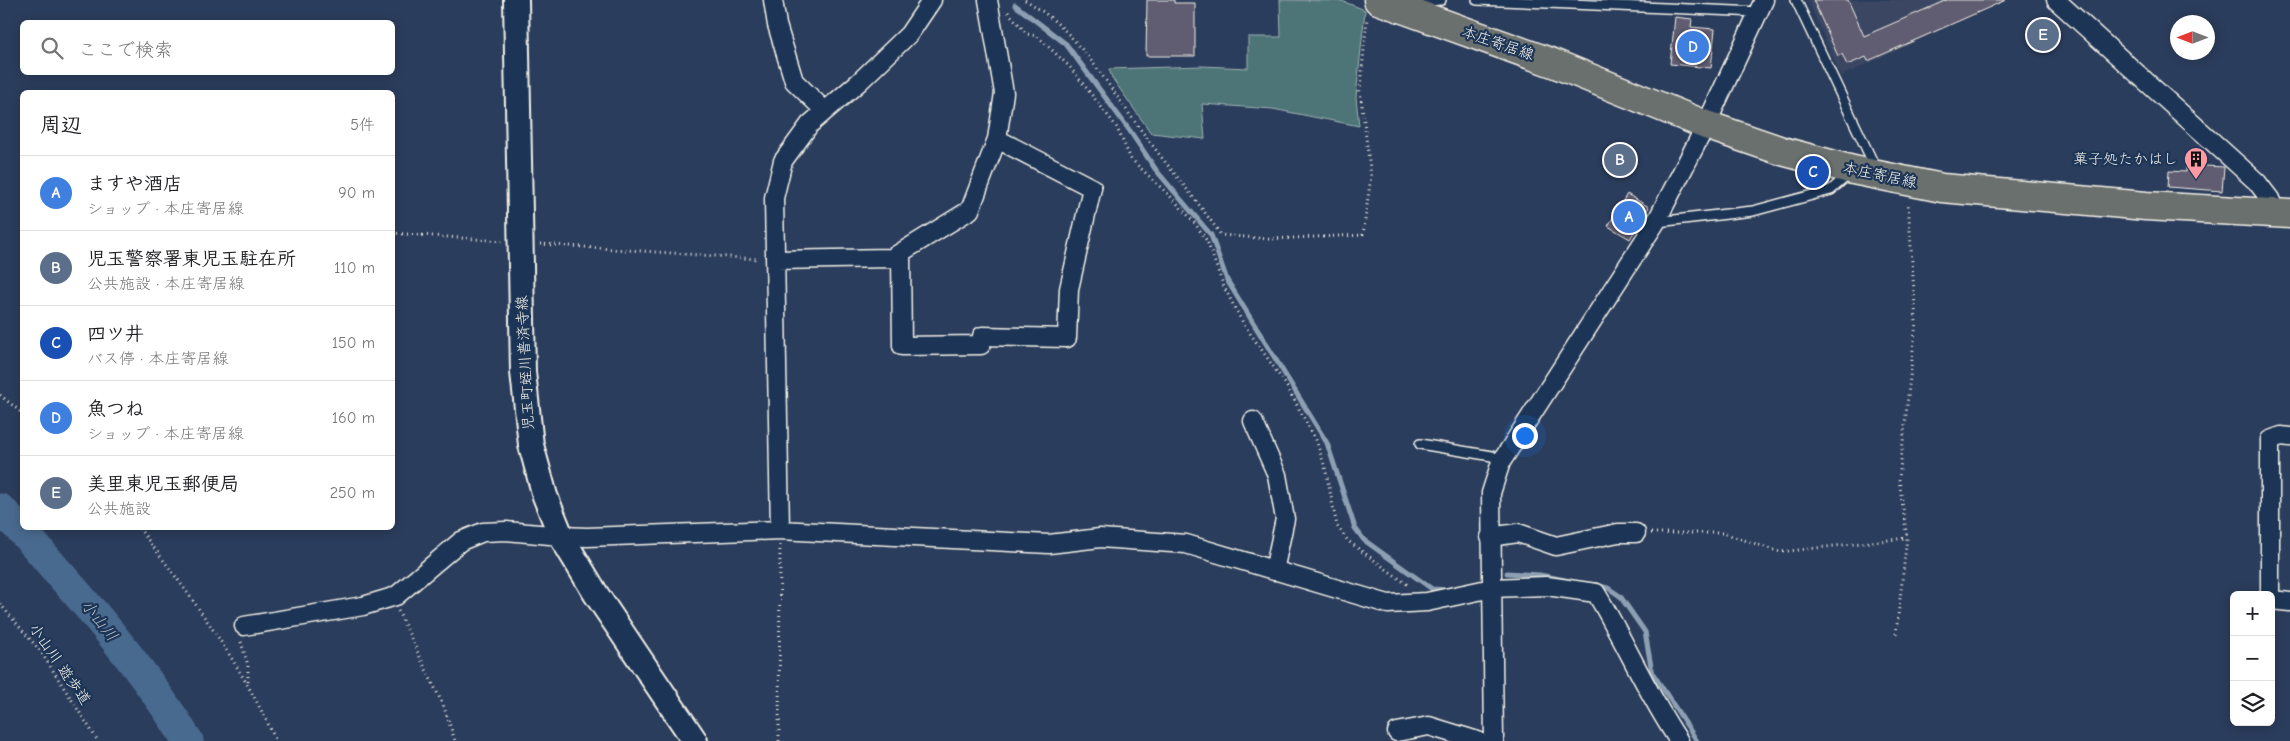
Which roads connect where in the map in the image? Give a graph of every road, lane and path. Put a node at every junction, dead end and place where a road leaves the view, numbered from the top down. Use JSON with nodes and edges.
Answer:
{"nodes":[{"id":1,"x":516,"y":0,"type":"edge"},
{"id":2,"x":773,"y":0,"type":"edge"},
{"id":3,"x":932,"y":0,"type":"edge"},
{"id":4,"x":988,"y":0,"type":"edge"},
{"id":5,"x":1025,"y":0,"type":"edge"},
{"id":6,"x":1442,"y":0,"type":"edge"},
{"id":7,"x":1477,"y":0,"type":"edge"},
{"id":8,"x":1796,"y":0,"type":"edge"},
{"id":9,"x":2056,"y":0,"type":"edge"},
{"id":10,"x":1377,"y":5,"type":"edge"},
{"id":11,"x":1761,"y":6,"type":"edge"},
{"id":12,"x":825,"y":111,"type":"junction"},
{"id":13,"x":1706,"y":125,"type":"junction"},
{"id":14,"x":997,"y":139,"type":"junction"},
{"id":15,"x":1866,"y":173,"type":"junction"},
{"id":16,"x":1907,"y":182,"type":"junction"},
{"id":17,"x":2283,"y":214,"type":"edge"},
{"id":18,"x":1656,"y":222,"type":"junction"},
{"id":19,"x":395,"y":233,"type":"edge"},
{"id":20,"x":520,"y":243,"type":"junction"},
{"id":21,"x":901,"y":253,"type":"junction"},
{"id":22,"x":775,"y":260,"type":"junction"},
{"id":23,"x":0,"y":395,"type":"edge"},
{"id":24,"x":20,"y":412,"type":"edge"},
{"id":25,"x":1253,"y":421,"type":"dead end"},
{"id":26,"x":2290,"y":437,"type":"edge"},
{"id":27,"x":1420,"y":444,"type":"dead end"},
{"id":28,"x":1501,"y":462,"type":"junction"},
{"id":29,"x":141,"y":530,"type":"edge"},
{"id":30,"x":780,"y":530,"type":"junction"},
{"id":31,"x":1636,"y":532,"type":"joint"},
{"id":32,"x":562,"y":536,"type":"junction"},
{"id":33,"x":1490,"y":537,"type":"junction"},
{"id":34,"x":1907,"y":538,"type":"junction"},
{"id":35,"x":1274,"y":572,"type":"junction"},
{"id":36,"x":1492,"y":588,"type":"junction"},
{"id":37,"x":2270,"y":591,"type":"edge"},
{"id":38,"x":390,"y":598,"type":"junction"},
{"id":39,"x":2275,"y":600,"type":"edge"},
{"id":40,"x":1427,"y":602,"type":"junction"},
{"id":41,"x":2290,"y":602,"type":"edge"},
{"id":42,"x":0,"y":604,"type":"edge"},
{"id":43,"x":244,"y":626,"type":"joint"},
{"id":44,"x":1896,"y":634,"type":"dead end"},
{"id":45,"x":248,"y":685,"type":"junction"},
{"id":46,"x":1397,"y":732,"type":"dead end"},
{"id":47,"x":98,"y":741,"type":"edge"},
{"id":48,"x":276,"y":741,"type":"edge"},
{"id":49,"x":455,"y":741,"type":"edge"},
{"id":50,"x":695,"y":741,"type":"edge"},
{"id":51,"x":779,"y":741,"type":"edge"},
{"id":52,"x":1478,"y":741,"type":"edge"},
{"id":53,"x":1494,"y":741,"type":"edge"},
{"id":54,"x":1679,"y":741,"type":"edge"}],
"edges":[{"from":1,"to":20,"type":"main road","name":"児玉町蛭川普済寺線"},
{"from":2,"to":12,"type":"street"},
{"from":3,"to":12,"type":"street"},
{"from":4,"to":14,"type":"street"},
{"from":4,"to":40,"type":"path"},
{"from":5,"to":10,"type":"path"},
{"from":6,"to":10,"type":"lane"},
{"from":7,"to":11,"type":"lane"},
{"from":8,"to":15,"type":"lane"},
{"from":9,"to":17,"type":"street"},
{"from":10,"to":13,"type":"main road","name":"本庄寄居線"},
{"from":11,"to":13,"type":"street"},
{"from":12,"to":22,"type":"street"},
{"from":13,"to":15,"type":"main road","name":"本庄寄居線"},
{"from":13,"to":18,"type":"street"},
{"from":14,"to":21,"type":"street"},
{"from":14,"to":21,"type":"street"},
{"from":15,"to":16,"type":"main road","name":"本庄寄居線"},
{"from":15,"to":18,"type":"lane"},
{"from":16,"to":17,"type":"main road","name":"本庄寄居線"},
{"from":16,"to":34,"type":"path"},
{"from":18,"to":28,"type":"street"},
{"from":19,"to":20,"type":"path"},
{"from":20,"to":22,"type":"path"},
{"from":20,"to":32,"type":"main road","name":"児玉町蛭川普済寺線"},
{"from":21,"to":22,"type":"street"},
{"from":22,"to":30,"type":"street"},
{"from":23,"to":24,"type":"path"},
{"from":25,"to":35,"type":"street"},
{"from":26,"to":37,"type":"street"},
{"from":27,"to":28,"type":"lane"},
{"from":28,"to":33,"type":"street"},
{"from":29,"to":45,"type":"path"},
{"from":30,"to":32,"type":"street"},
{"from":30,"to":35,"type":"street"},
{"from":30,"to":51,"type":"path"},
{"from":31,"to":33,"type":"street"},
{"from":31,"to":34,"type":"path"},
{"from":32,"to":38,"type":"street"},
{"from":32,"to":50,"type":"main road","name":"児玉町蛭川普済寺線"},
{"from":33,"to":36,"type":"street"},
{"from":34,"to":44,"type":"path"},
{"from":35,"to":40,"type":"street"},
{"from":36,"to":40,"type":"street"},
{"from":36,"to":53,"type":"street"},
{"from":36,"to":54,"type":"street"},
{"from":38,"to":43,"type":"street"},
{"from":38,"to":49,"type":"path"},
{"from":39,"to":41,"type":"street"},
{"from":42,"to":47,"type":"path","name":"小山川 遊歩道"},
{"from":43,"to":45,"type":"path"},
{"from":45,"to":48,"type":"path"},
{"from":46,"to":52,"type":"street"}]}
